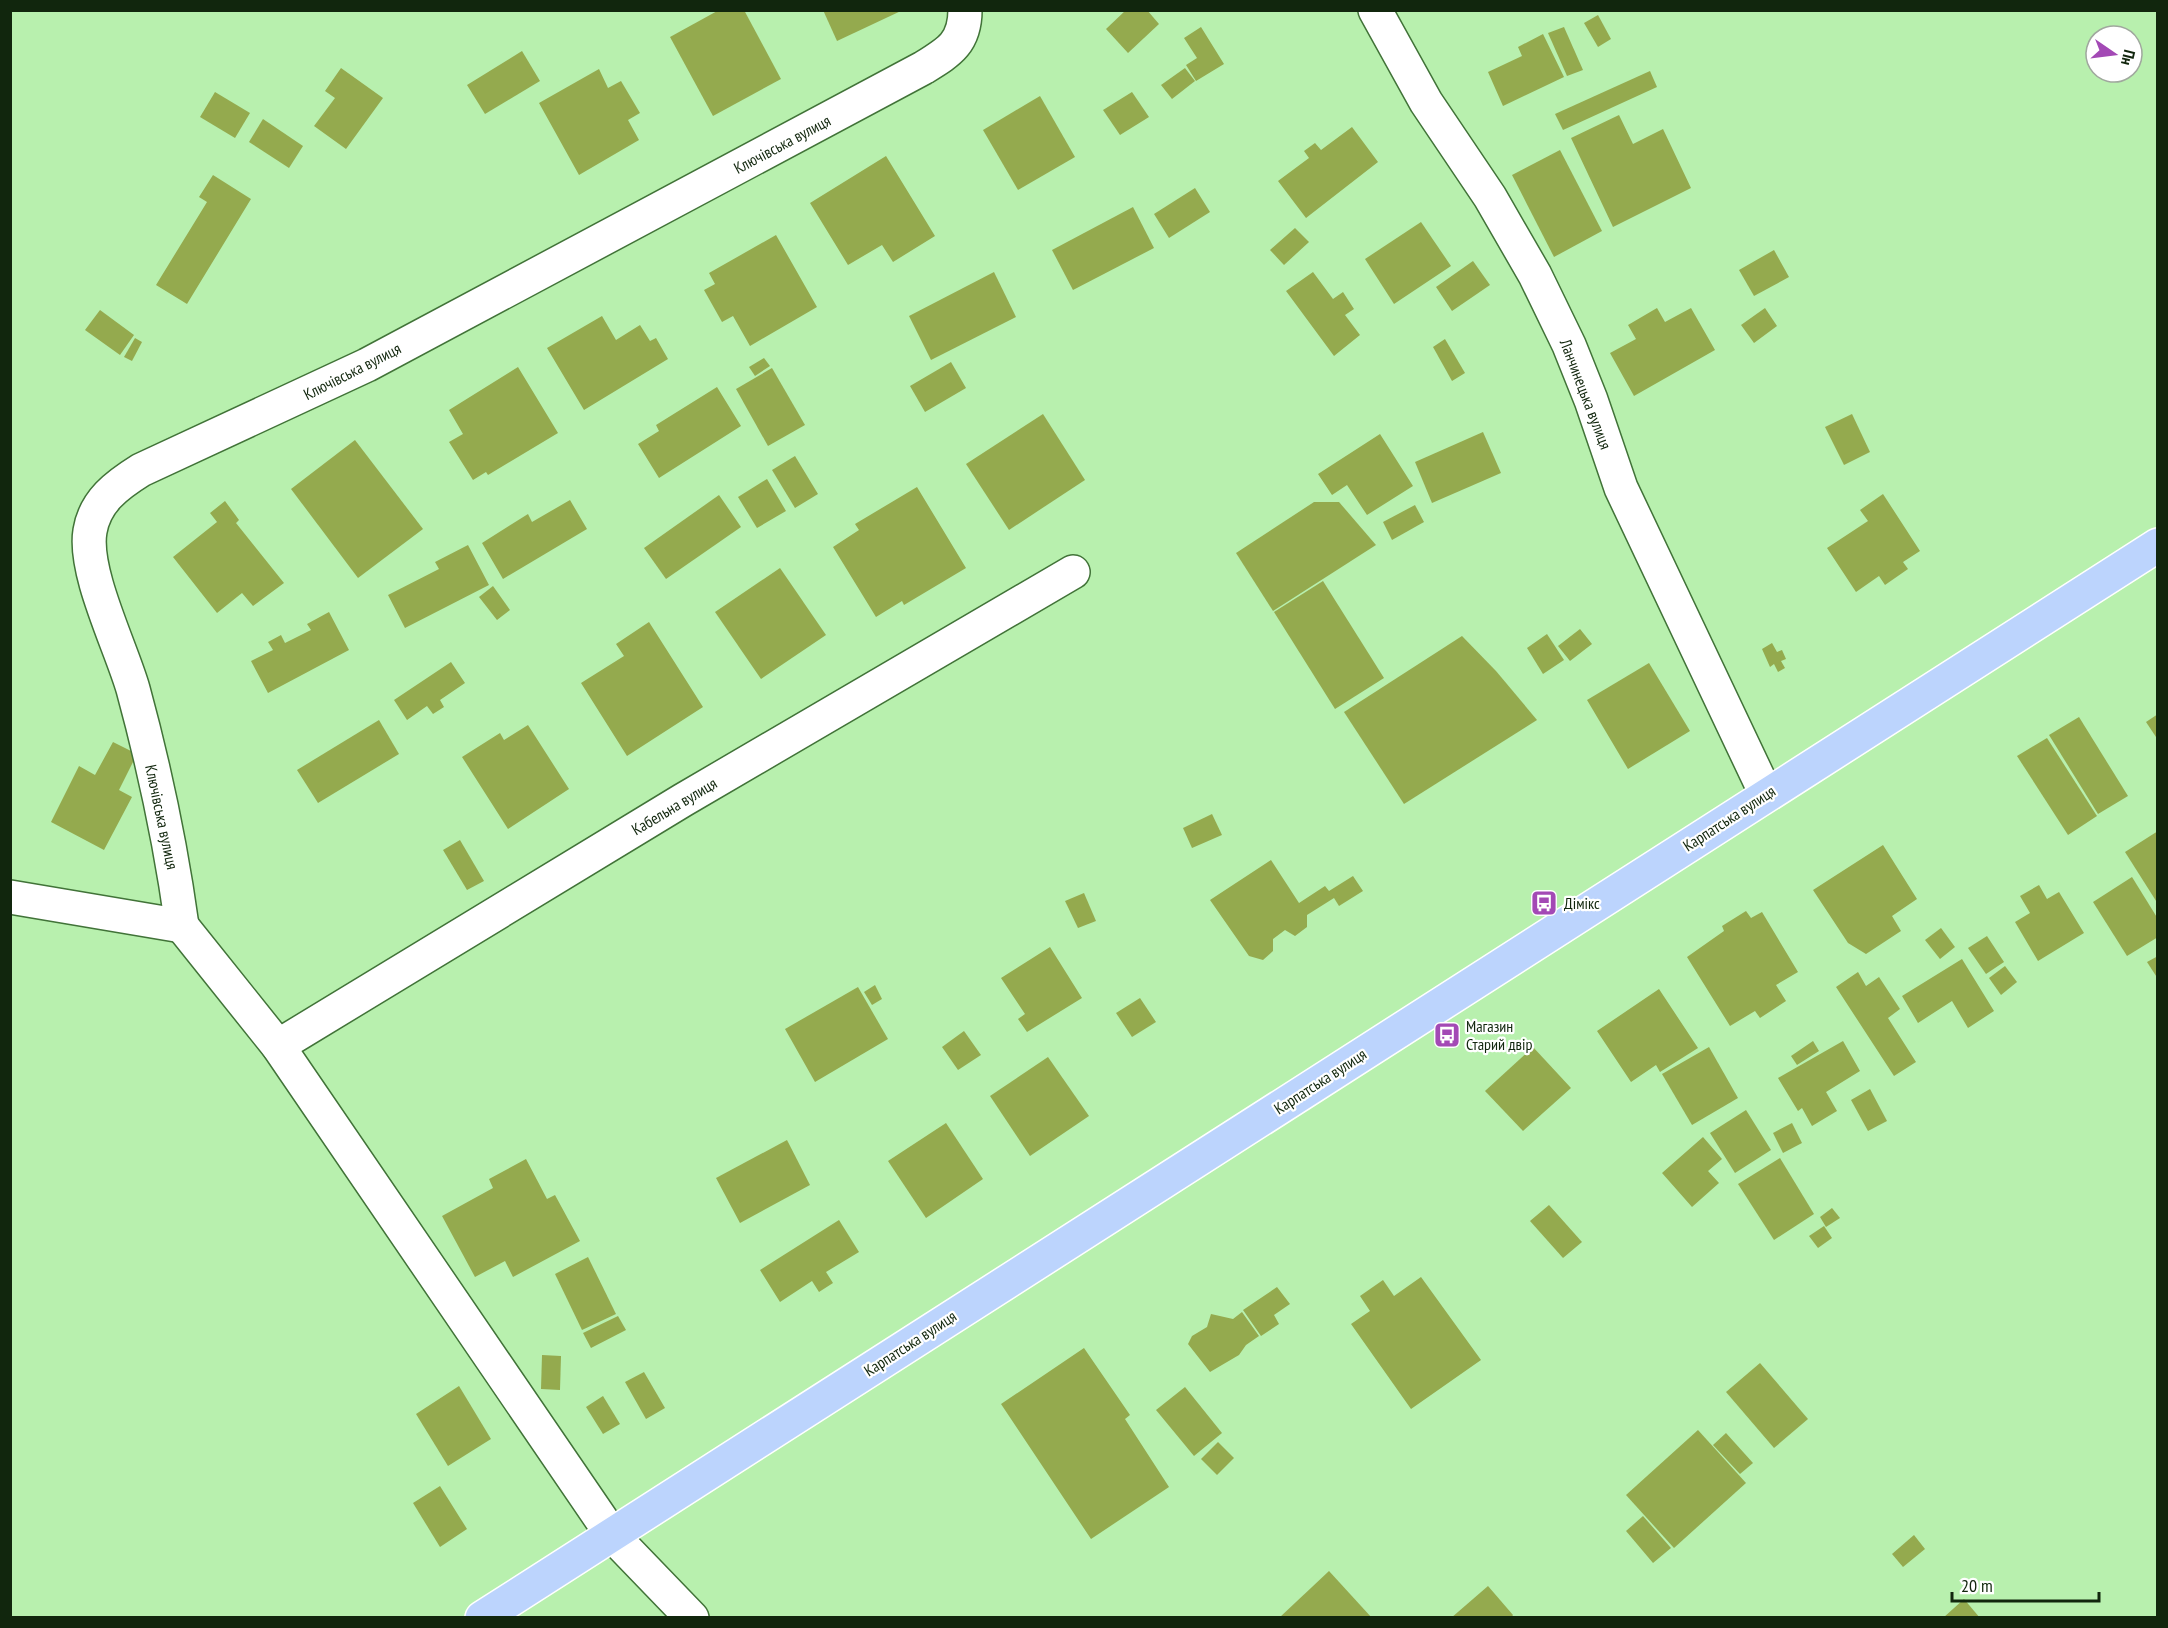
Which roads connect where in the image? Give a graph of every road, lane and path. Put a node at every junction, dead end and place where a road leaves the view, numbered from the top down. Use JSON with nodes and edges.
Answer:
{"nodes":[{"id":1,"x":965,"y":10,"type":"edge"},
{"id":2,"x":1375,"y":10,"type":"edge"},
{"id":3,"x":2157,"y":545,"type":"edge"},
{"id":4,"x":1073,"y":572,"type":"dead end"},
{"id":5,"x":1766,"y":795,"type":"junction"},
{"id":6,"x":10,"y":897,"type":"edge"},
{"id":7,"x":182,"y":926,"type":"junction"},
{"id":8,"x":278,"y":1046,"type":"junction"},
{"id":9,"x":612,"y":1534,"type":"junction"},
{"id":10,"x":483,"y":1617,"type":"edge"},
{"id":11,"x":692,"y":1617,"type":"edge"}],
"edges":[{"from":1,"to":7,"type":"street","name":"Ключівська вулиця"},
{"from":2,"to":5,"type":"street","name":"Ланчинецька вулиця"},
{"from":3,"to":5,"type":"main road","name":"Карпатська вулиця"},
{"from":4,"to":8,"type":"street","name":"Кабельна вулиця"},
{"from":5,"to":9,"type":"main road","name":"Карпатська вулиця"},
{"from":6,"to":7,"type":"street"},
{"from":7,"to":8,"type":"street"},
{"from":8,"to":9,"type":"street"},
{"from":9,"to":10,"type":"main road","name":"Карпатська вулиця"},
{"from":9,"to":11,"type":"street"}]}
